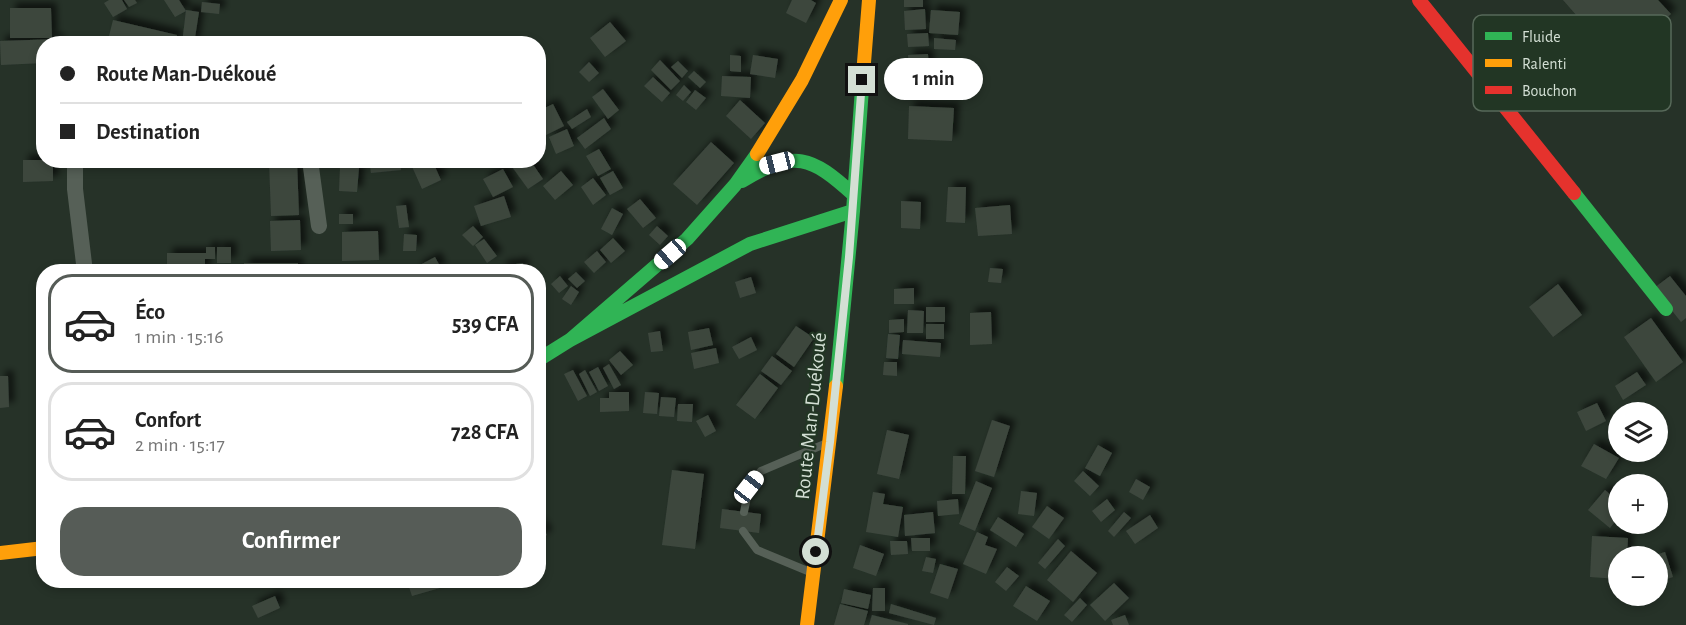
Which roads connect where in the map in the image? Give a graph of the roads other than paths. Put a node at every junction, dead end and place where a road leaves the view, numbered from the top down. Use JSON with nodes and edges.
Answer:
{"nodes":[{"id":1,"x":841,"y":0,"type":"edge"},
{"id":2,"x":868,"y":0,"type":"edge"},
{"id":3,"x":1419,"y":0,"type":"edge"},
{"id":4,"x":1473,"y":68,"type":"edge"},
{"id":5,"x":1508,"y":111,"type":"edge"},
{"id":6,"x":75,"y":168,"type":"edge"},
{"id":7,"x":311,"y":168,"type":"edge"},
{"id":8,"x":735,"y":185,"type":"junction"},
{"id":9,"x":854,"y":195,"type":"junction"},
{"id":10,"x":853,"y":211,"type":"junction"},
{"id":11,"x":319,"y":226,"type":"dead end"},
{"id":12,"x":84,"y":264,"type":"edge"},
{"id":13,"x":1666,"y":309,"type":"dead end"},
{"id":14,"x":570,"y":340,"type":"junction"},
{"id":15,"x":546,"y":355,"type":"edge"},
{"id":16,"x":830,"y":442,"type":"junction"},
{"id":17,"x":744,"y":512,"type":"dead end"},
{"id":18,"x":743,"y":531,"type":"dead end"},
{"id":19,"x":36,"y":549,"type":"edge"},
{"id":20,"x":0,"y":553,"type":"edge"},
{"id":21,"x":813,"y":573,"type":"junction"},
{"id":22,"x":807,"y":625,"type":"edge"}],
"edges":[{"from":1,"to":8,"type":"main road"},
{"from":2,"to":9,"type":"main road","name":"Route Man-Duékoué"},
{"from":3,"to":4,"type":"main road"},
{"from":5,"to":13,"type":"main road"},
{"from":6,"to":12,"type":"street"},
{"from":7,"to":11,"type":"street"},
{"from":8,"to":9,"type":"main road"},
{"from":8,"to":14,"type":"main road"},
{"from":9,"to":10,"type":"main road","name":"Route Man-Duékoué"},
{"from":10,"to":14,"type":"main road"},
{"from":10,"to":16,"type":"main road","name":"Route Man-Duékoué"},
{"from":14,"to":15,"type":"main road"},
{"from":16,"to":17,"type":"lane"},
{"from":16,"to":21,"type":"main road","name":"Route Man-Duékoué"},
{"from":18,"to":21,"type":"lane"},
{"from":19,"to":20,"type":"main road"},
{"from":21,"to":22,"type":"main road","name":"Route Man-Duékoué"}]}
